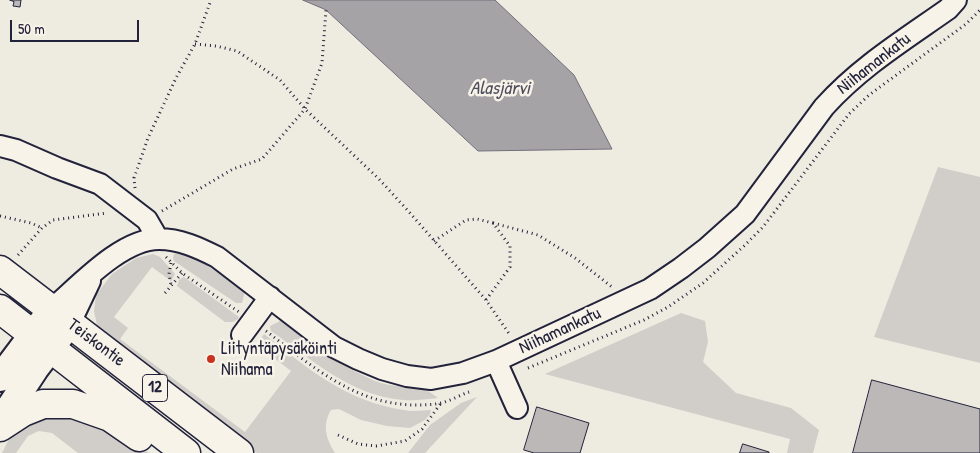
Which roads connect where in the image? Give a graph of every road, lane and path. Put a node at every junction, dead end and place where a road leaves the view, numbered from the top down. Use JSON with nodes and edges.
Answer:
{"nodes":[{"id":1,"x":212,"y":0,"type":"edge"},
{"id":2,"x":956,"y":0,"type":"edge"},
{"id":3,"x":326,"y":10,"type":"dead end"},
{"id":4,"x":980,"y":10,"type":"edge"},
{"id":5,"x":194,"y":44,"type":"junction"},
{"id":6,"x":305,"y":109,"type":"junction"},
{"id":7,"x":0,"y":146,"type":"edge"},
{"id":8,"x":0,"y":216,"type":"edge"},
{"id":9,"x":142,"y":216,"type":"junction"},
{"id":10,"x":493,"y":223,"type":"junction"},
{"id":11,"x":42,"y":228,"type":"junction"},
{"id":12,"x":158,"y":239,"type":"junction"},
{"id":13,"x":434,"y":241,"type":"junction"},
{"id":14,"x":9,"y":263,"type":"edge"},
{"id":15,"x":171,"y":263,"type":"junction"},
{"id":16,"x":182,"y":273,"type":"junction"},
{"id":17,"x":172,"y":285,"type":"junction"},
{"id":18,"x":165,"y":293,"type":"dead end"},
{"id":19,"x":270,"y":297,"type":"junction"},
{"id":20,"x":486,"y":300,"type":"junction"},
{"id":21,"x":628,"y":300,"type":"junction"},
{"id":22,"x":0,"y":309,"type":"edge"},
{"id":23,"x":61,"y":316,"type":"junction"},
{"id":24,"x":248,"y":328,"type":"junction"},
{"id":25,"x":42,"y":340,"type":"junction"},
{"id":26,"x":520,"y":350,"type":"junction"},
{"id":27,"x":500,"y":369,"type":"junction"},
{"id":28,"x":0,"y":378,"type":"edge"},
{"id":29,"x":440,"y":403,"type":"junction"},
{"id":30,"x":517,"y":408,"type":"dead end"},
{"id":31,"x":0,"y":422,"type":"edge"},
{"id":32,"x":0,"y":427,"type":"edge"},
{"id":33,"x":338,"y":435,"type":"dead end"},
{"id":34,"x":163,"y":453,"type":"edge"},
{"id":35,"x":186,"y":453,"type":"edge"},
{"id":36,"x":239,"y":453,"type":"edge"}],
"edges":[{"from":1,"to":5,"type":"path"},
{"from":2,"to":21,"type":"street","name":"Niihamankatu"},
{"from":3,"to":6,"type":"path"},
{"from":4,"to":27,"type":"path"},
{"from":5,"to":6,"type":"path"},
{"from":5,"to":9,"type":"path"},
{"from":6,"to":9,"type":"path"},
{"from":6,"to":13,"type":"path"},
{"from":7,"to":9,"type":"street"},
{"from":8,"to":11,"type":"path"},
{"from":9,"to":11,"type":"path"},
{"from":9,"to":12,"type":"street"},
{"from":10,"to":13,"type":"path"},
{"from":10,"to":20,"type":"path"},
{"from":10,"to":21,"type":"path"},
{"from":11,"to":14,"type":"path"},
{"from":12,"to":15,"type":"path"},
{"from":12,"to":19,"type":"street","name":"Niihamankatu"},
{"from":12,"to":23,"type":"street","name":"Niihamankatu"},
{"from":13,"to":20,"type":"path"},
{"from":14,"to":23,"type":"highway","name":"Teiskontie","number":"12"},
{"from":15,"to":16,"type":"path"},
{"from":15,"to":17,"type":"path"},
{"from":16,"to":17,"type":"path"},
{"from":16,"to":24,"type":"path"},
{"from":17,"to":18,"type":"path"},
{"from":19,"to":24,"type":"street"},
{"from":19,"to":27,"type":"street","name":"Niihamankatu"},
{"from":20,"to":26,"type":"path"},
{"from":21,"to":26,"type":"street","name":"Niihamankatu"},
{"from":22,"to":25,"type":"highway","name":"Teiskontie","number":"12"},
{"from":23,"to":25,"type":"main road"},
{"from":23,"to":36,"type":"highway","name":"Teiskontie","number":"12"},
{"from":24,"to":29,"type":"path"},
{"from":25,"to":28,"type":"main road"},
{"from":25,"to":31,"type":"main road"},
{"from":25,"to":35,"type":"highway","name":"Teiskontie","number":"12"},
{"from":26,"to":27,"type":"street","name":"Niihamankatu"},
{"from":27,"to":29,"type":"path"},
{"from":27,"to":30,"type":"street"},
{"from":29,"to":33,"type":"path"},
{"from":32,"to":34,"type":"highway"}]}
